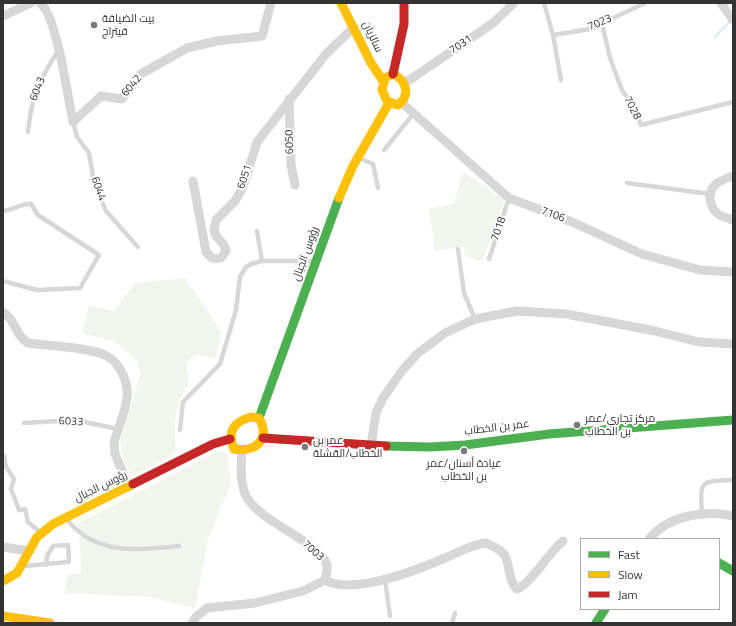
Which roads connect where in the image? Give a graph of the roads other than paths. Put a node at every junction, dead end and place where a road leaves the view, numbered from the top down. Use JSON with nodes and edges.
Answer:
{"nodes":[{"id":1,"x":31,"y":3,"type":"edge"},
{"id":2,"x":40,"y":3,"type":"edge"},
{"id":3,"x":271,"y":3,"type":"edge"},
{"id":4,"x":341,"y":3,"type":"edge"},
{"id":5,"x":404,"y":3,"type":"edge"},
{"id":6,"x":514,"y":3,"type":"edge"},
{"id":7,"x":544,"y":3,"type":"edge"},
{"id":8,"x":645,"y":3,"type":"edge"},
{"id":9,"x":721,"y":3,"type":"edge"},
{"id":10,"x":3,"y":16,"type":"edge"},
{"id":11,"x":733,"y":20,"type":"edge"},
{"id":12,"x":602,"y":24,"type":"junction"},
{"id":13,"x":354,"y":27,"type":"junction"},
{"id":14,"x":553,"y":35,"type":"junction"},
{"id":15,"x":59,"y":50,"type":"junction"},
{"id":16,"x":393,"y":74,"type":"junction"},
{"id":17,"x":561,"y":80,"type":"dead end"},
{"id":18,"x":383,"y":81,"type":"junction"},
{"id":19,"x":404,"y":82,"type":"junction"},
{"id":20,"x":290,"y":99,"type":"junction"},
{"id":21,"x":733,"y":102,"type":"edge"},
{"id":22,"x":389,"y":103,"type":"junction"},
{"id":23,"x":402,"y":103,"type":"junction"},
{"id":24,"x":414,"y":113,"type":"junction"},
{"id":25,"x":73,"y":122,"type":"junction"},
{"id":26,"x":28,"y":132,"type":"dead end"},
{"id":27,"x":384,"y":150,"type":"dead end"},
{"id":28,"x":358,"y":157,"type":"junction"},
{"id":29,"x":733,"y":176,"type":"edge"},
{"id":30,"x":193,"y":181,"type":"dead end"},
{"id":31,"x":627,"y":183,"type":"dead end"},
{"id":32,"x":295,"y":185,"type":"dead end"},
{"id":33,"x":378,"y":188,"type":"dead end"},
{"id":34,"x":710,"y":194,"type":"junction"},
{"id":35,"x":509,"y":198,"type":"junction"},
{"id":36,"x":3,"y":211,"type":"edge"},
{"id":37,"x":733,"y":220,"type":"edge"},
{"id":38,"x":257,"y":231,"type":"dead end"},
{"id":39,"x":138,"y":247,"type":"dead end"},
{"id":40,"x":458,"y":249,"type":"dead end"},
{"id":41,"x":489,"y":259,"type":"dead end"},
{"id":42,"x":316,"y":261,"type":"junction"},
{"id":43,"x":262,"y":262,"type":"junction"},
{"id":44,"x":733,"y":272,"type":"edge"},
{"id":45,"x":3,"y":281,"type":"edge"},
{"id":46,"x":3,"y":312,"type":"edge"},
{"id":47,"x":475,"y":319,"type":"junction"},
{"id":48,"x":733,"y":344,"type":"edge"},
{"id":49,"x":259,"y":418,"type":"junction"},
{"id":50,"x":733,"y":420,"type":"edge"},
{"id":51,"x":24,"y":423,"type":"dead end"},
{"id":52,"x":118,"y":429,"type":"junction"},
{"id":53,"x":180,"y":430,"type":"dead end"},
{"id":54,"x":263,"y":438,"type":"junction"},
{"id":55,"x":230,"y":440,"type":"junction"},
{"id":56,"x":371,"y":446,"type":"junction"},
{"id":57,"x":242,"y":451,"type":"junction"},
{"id":58,"x":4,"y":456,"type":"edge"},
{"id":59,"x":733,"y":480,"type":"edge"},
{"id":60,"x":129,"y":487,"type":"junction"},
{"id":61,"x":702,"y":514,"type":"junction"},
{"id":62,"x":733,"y":516,"type":"edge"},
{"id":63,"x":66,"y":518,"type":"junction"},
{"id":64,"x":42,"y":533,"type":"junction"},
{"id":65,"x":650,"y":538,"type":"edge"},
{"id":66,"x":563,"y":541,"type":"dead end"},
{"id":67,"x":179,"y":546,"type":"dead end"},
{"id":68,"x":3,"y":547,"type":"edge"},
{"id":69,"x":29,"y":551,"type":"junction"},
{"id":70,"x":720,"y":564,"type":"edge"},
{"id":71,"x":46,"y":565,"type":"junction"},
{"id":72,"x":22,"y":566,"type":"junction"},
{"id":73,"x":733,"y":571,"type":"edge"},
{"id":74,"x":325,"y":580,"type":"junction"},
{"id":75,"x":385,"y":580,"type":"junction"},
{"id":76,"x":3,"y":581,"type":"edge"},
{"id":77,"x":604,"y":610,"type":"edge"},
{"id":78,"x":455,"y":613,"type":"dead end"},
{"id":79,"x":3,"y":616,"type":"edge"},
{"id":80,"x":390,"y":616,"type":"dead end"},
{"id":81,"x":50,"y":623,"type":"edge"},
{"id":82,"x":192,"y":623,"type":"edge"},
{"id":83,"x":452,"y":623,"type":"edge"},
{"id":84,"x":596,"y":623,"type":"edge"}],
"edges":[{"from":1,"to":10,"type":"street"},
{"from":2,"to":15,"type":"street"},
{"from":3,"to":25,"type":"street","name":"6042"},
{"from":4,"to":13,"type":"street","name":"سالزيان"},
{"from":5,"to":16,"type":"street"},
{"from":6,"to":19,"type":"street","name":"7031"},
{"from":7,"to":14,"type":"lane"},
{"from":8,"to":12,"type":"lane","name":"7023"},
{"from":9,"to":11,"type":"street"},
{"from":12,"to":14,"type":"lane","name":"7023"},
{"from":12,"to":21,"type":"lane","name":"7028"},
{"from":13,"to":18,"type":"street","name":"سالزيان"},
{"from":13,"to":20,"type":"street","name":"6051"},
{"from":14,"to":17,"type":"lane"},
{"from":15,"to":25,"type":"street"},
{"from":15,"to":26,"type":"lane","name":"6043"},
{"from":16,"to":18,"type":"street"},
{"from":16,"to":19,"type":"street"},
{"from":18,"to":22,"type":"street"},
{"from":19,"to":23,"type":"street"},
{"from":20,"to":30,"type":"street","name":"6051"},
{"from":20,"to":32,"type":"street","name":"6050"},
{"from":22,"to":23,"type":"street"},
{"from":22,"to":28,"type":"street","name":"رؤوس الجبال"},
{"from":23,"to":24,"type":"street","name":"7106"},
{"from":24,"to":27,"type":"lane"},
{"from":24,"to":35,"type":"street","name":"7106"},
{"from":25,"to":39,"type":"lane","name":"6044"},
{"from":28,"to":33,"type":"lane"},
{"from":28,"to":42,"type":"street","name":"رؤوس الجبال"},
{"from":29,"to":34,"type":"street"},
{"from":31,"to":34,"type":"lane"},
{"from":34,"to":37,"type":"street"},
{"from":35,"to":41,"type":"lane","name":"7018"},
{"from":35,"to":44,"type":"street","name":"7106"},
{"from":36,"to":45,"type":"lane"},
{"from":38,"to":43,"type":"lane"},
{"from":40,"to":47,"type":"lane"},
{"from":42,"to":43,"type":"lane"},
{"from":42,"to":49,"type":"street","name":"رؤوس الجبال"},
{"from":43,"to":53,"type":"lane"},
{"from":46,"to":52,"type":"street"},
{"from":47,"to":48,"type":"street"},
{"from":47,"to":56,"type":"street"},
{"from":49,"to":54,"type":"street"},
{"from":49,"to":55,"type":"street"},
{"from":50,"to":56,"type":"street","name":"عمر بن الخطاب"},
{"from":51,"to":52,"type":"lane","name":"6033"},
{"from":52,"to":60,"type":"street"},
{"from":54,"to":56,"type":"street","name":"عمر بن الخطاب"},
{"from":54,"to":57,"type":"street"},
{"from":55,"to":57,"type":"street"},
{"from":55,"to":60,"type":"street","name":"رؤوس الجبال"},
{"from":57,"to":74,"type":"street","name":"7003"},
{"from":58,"to":64,"type":"lane"},
{"from":59,"to":61,"type":"lane"},
{"from":60,"to":63,"type":"street","name":"رؤوس الجبال"},
{"from":61,"to":62,"type":"street"},
{"from":61,"to":65,"type":"street"},
{"from":63,"to":64,"type":"street","name":"رؤوس الجبال"},
{"from":63,"to":67,"type":"lane"},
{"from":64,"to":69,"type":"street","name":"رؤوس الجبال"},
{"from":66,"to":75,"type":"street"},
{"from":68,"to":69,"type":"street"},
{"from":69,"to":72,"type":"street","name":"رؤوس الجبال"},
{"from":70,"to":73,"type":"street"},
{"from":71,"to":71,"type":"lane"},
{"from":71,"to":72,"type":"lane"},
{"from":72,"to":76,"type":"street","name":"رؤوس الجبال"},
{"from":74,"to":75,"type":"street"},
{"from":74,"to":82,"type":"street"},
{"from":75,"to":80,"type":"lane"},
{"from":77,"to":84,"type":"street"},
{"from":78,"to":83,"type":"lane"},
{"from":79,"to":81,"type":"street"}]}
